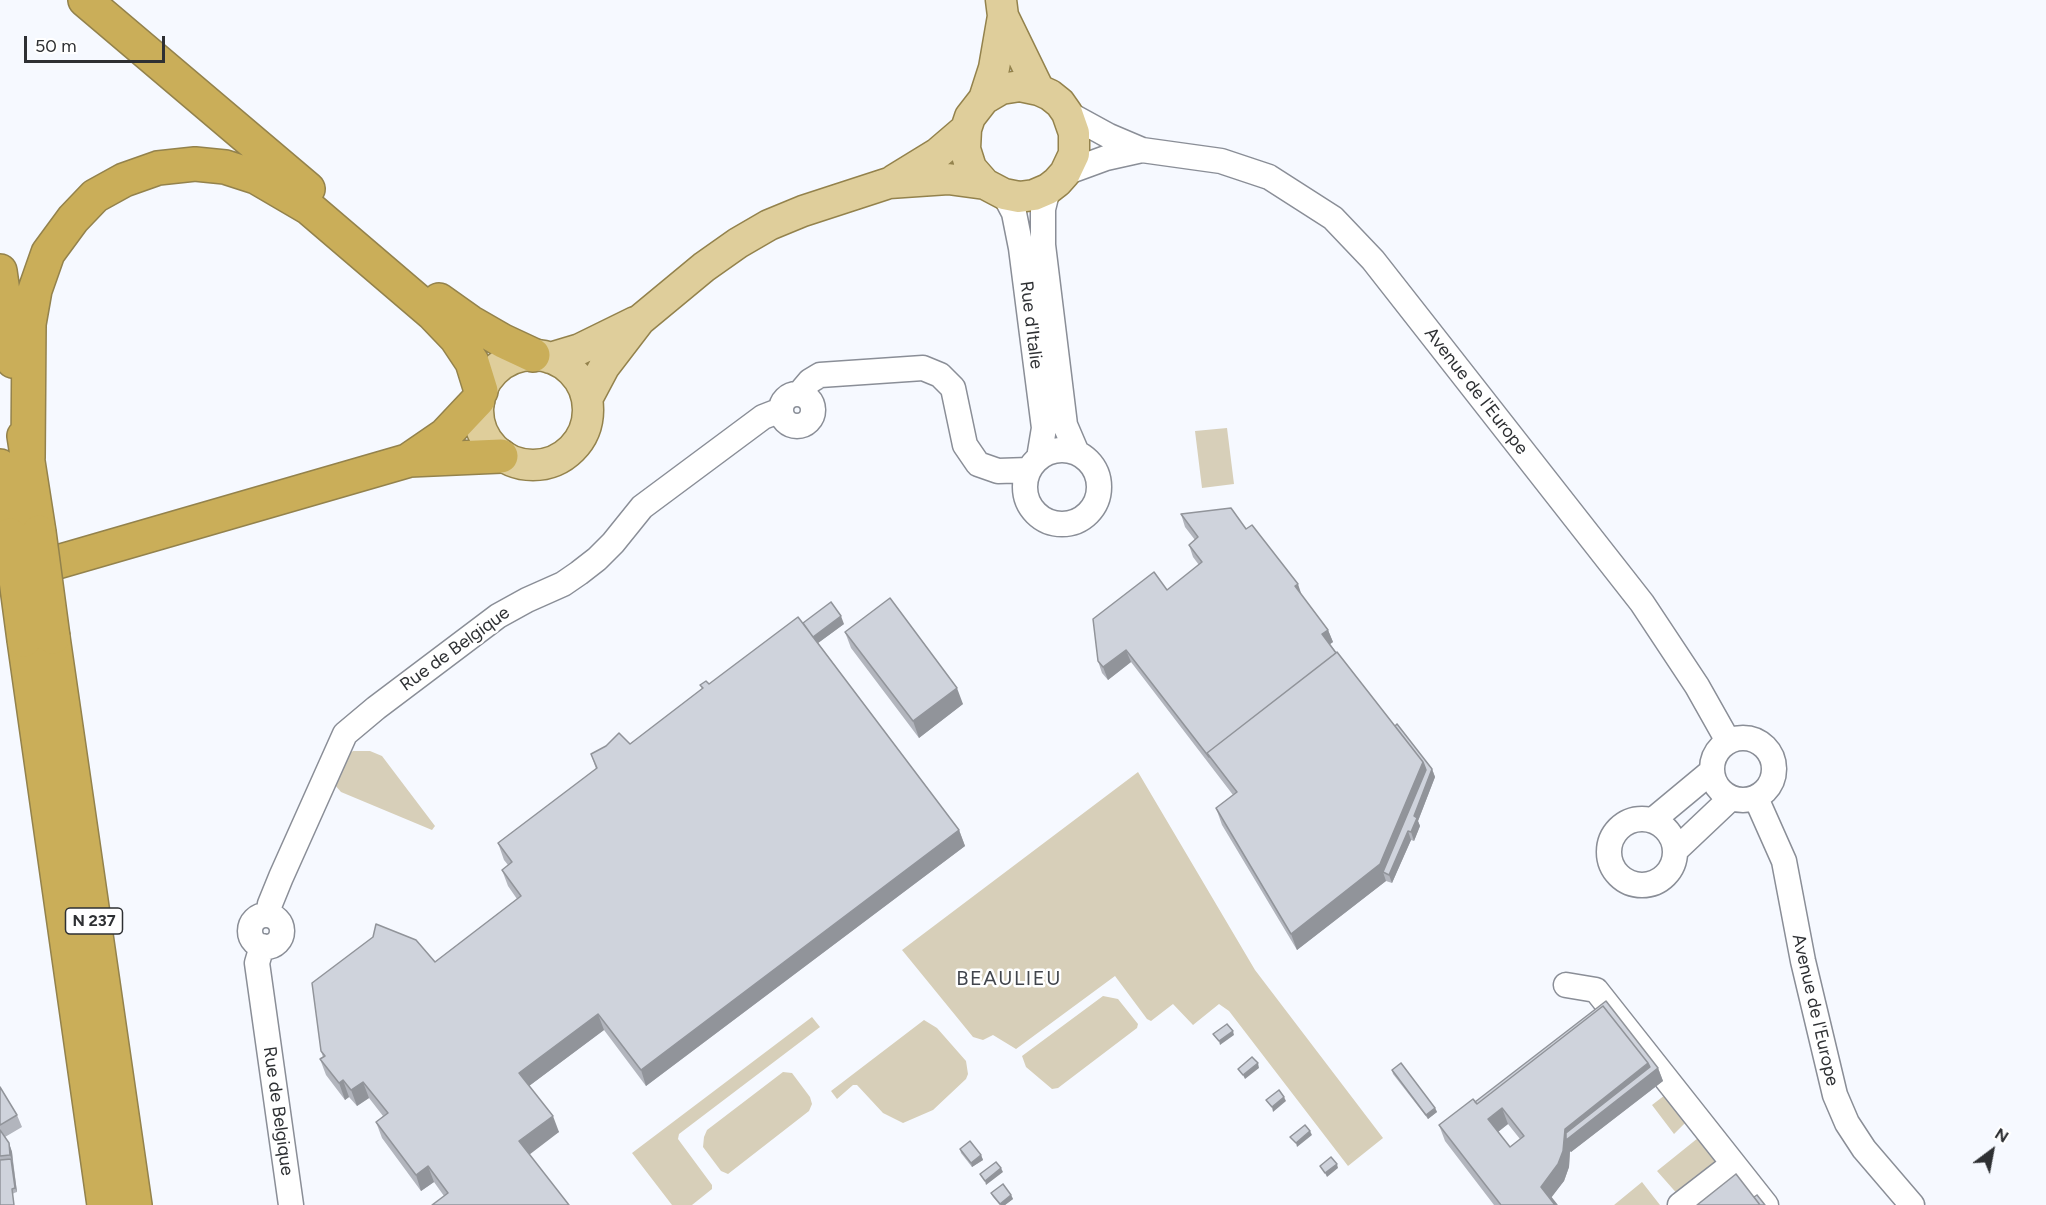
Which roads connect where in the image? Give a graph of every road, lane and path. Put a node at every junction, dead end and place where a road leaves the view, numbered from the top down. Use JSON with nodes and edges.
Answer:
{"nodes":[{"id":1,"x":85,"y":0,"type":"edge"},
{"id":2,"x":1002,"y":8,"type":"edge"},
{"id":3,"x":1039,"y":90,"type":"junction"},
{"id":4,"x":984,"y":99,"type":"junction"},
{"id":5,"x":1067,"y":113,"type":"junction"},
{"id":6,"x":966,"y":129,"type":"junction"},
{"id":7,"x":1142,"y":150,"type":"junction"},
{"id":8,"x":1057,"y":181,"type":"junction"},
{"id":9,"x":889,"y":183,"type":"junction"},
{"id":10,"x":994,"y":189,"type":"junction"},
{"id":11,"x":0,"y":271,"type":"edge"},
{"id":12,"x":640,"y":320,"type":"junction"},
{"id":13,"x":542,"y":356,"type":"junction"},
{"id":14,"x":479,"y":396,"type":"junction"},
{"id":15,"x":587,"y":399,"type":"junction"},
{"id":16,"x":1077,"y":453,"type":"junction"},
{"id":17,"x":501,"y":456,"type":"junction"},
{"id":18,"x":410,"y":459,"type":"junction"},
{"id":19,"x":14,"y":462,"type":"edge"},
{"id":20,"x":1034,"y":464,"type":"junction"},
{"id":21,"x":16,"y":524,"type":"edge"},
{"id":22,"x":0,"y":579,"type":"edge"},
{"id":23,"x":39,"y":639,"type":"junction"},
{"id":24,"x":1728,"y":741,"type":"junction"},
{"id":25,"x":1712,"y":771,"type":"junction"},
{"id":26,"x":1731,"y":798,"type":"junction"},
{"id":27,"x":1756,"y":798,"type":"junction"},
{"id":28,"x":1653,"y":820,"type":"junction"},
{"id":29,"x":1676,"y":850,"type":"junction"},
{"id":30,"x":1566,"y":985,"type":"dead end"},
{"id":31,"x":1733,"y":1164,"type":"junction"},
{"id":32,"x":104,"y":1205,"type":"edge"},
{"id":33,"x":135,"y":1205,"type":"edge"},
{"id":34,"x":291,"y":1205,"type":"edge"},
{"id":35,"x":1680,"y":1205,"type":"edge"},
{"id":36,"x":1766,"y":1205,"type":"edge"},
{"id":37,"x":1912,"y":1205,"type":"edge"}],
"edges":[{"from":1,"to":13,"type":"highway"},
{"from":2,"to":3,"type":"main road"},
{"from":2,"to":4,"type":"main road"},
{"from":3,"to":4,"type":"main road"},
{"from":3,"to":5,"type":"main road"},
{"from":4,"to":6,"type":"main road"},
{"from":5,"to":7,"type":"street","name":"Avenue de l'Europe"},
{"from":5,"to":8,"type":"main road"},
{"from":6,"to":9,"type":"main road"},
{"from":6,"to":10,"type":"main road"},
{"from":7,"to":8,"type":"street","name":"Avenue de l'Europe"},
{"from":7,"to":24,"type":"street","name":"Avenue de l'Europe"},
{"from":8,"to":10,"type":"main road"},
{"from":8,"to":16,"type":"street","name":"Rue d'Italie"},
{"from":9,"to":10,"type":"main road"},
{"from":9,"to":12,"type":"main road"},
{"from":10,"to":20,"type":"street","name":"Rue d'Italie"},
{"from":11,"to":19,"type":"highway","number":"N 237"},
{"from":12,"to":13,"type":"main road"},
{"from":12,"to":15,"type":"main road"},
{"from":13,"to":14,"type":"main road"},
{"from":13,"to":15,"type":"main road"},
{"from":14,"to":17,"type":"main road"},
{"from":14,"to":18,"type":"highway"},
{"from":14,"to":19,"type":"highway"},
{"from":15,"to":17,"type":"main road"},
{"from":16,"to":20,"type":"street"},
{"from":16,"to":20,"type":"street"},
{"from":17,"to":18,"type":"highway"},
{"from":18,"to":22,"type":"highway"},
{"from":19,"to":21,"type":"highway","number":"N 237"},
{"from":20,"to":34,"type":"street","name":"Rue de Belgique"},
{"from":21,"to":23,"type":"highway","number":"N 237","bridge":true},
{"from":23,"to":32,"type":"highway","number":"N 237"},
{"from":23,"to":33,"type":"highway","number":"N 237"},
{"from":24,"to":25,"type":"street"},
{"from":24,"to":27,"type":"street"},
{"from":25,"to":26,"type":"street"},
{"from":25,"to":28,"type":"street"},
{"from":26,"to":27,"type":"street"},
{"from":26,"to":29,"type":"street"},
{"from":27,"to":37,"type":"street","name":"Avenue de l'Europe"},
{"from":28,"to":29,"type":"street"},
{"from":28,"to":29,"type":"street"},
{"from":30,"to":31,"type":"street"},
{"from":31,"to":35,"type":"street"},
{"from":31,"to":36,"type":"street"}]}
